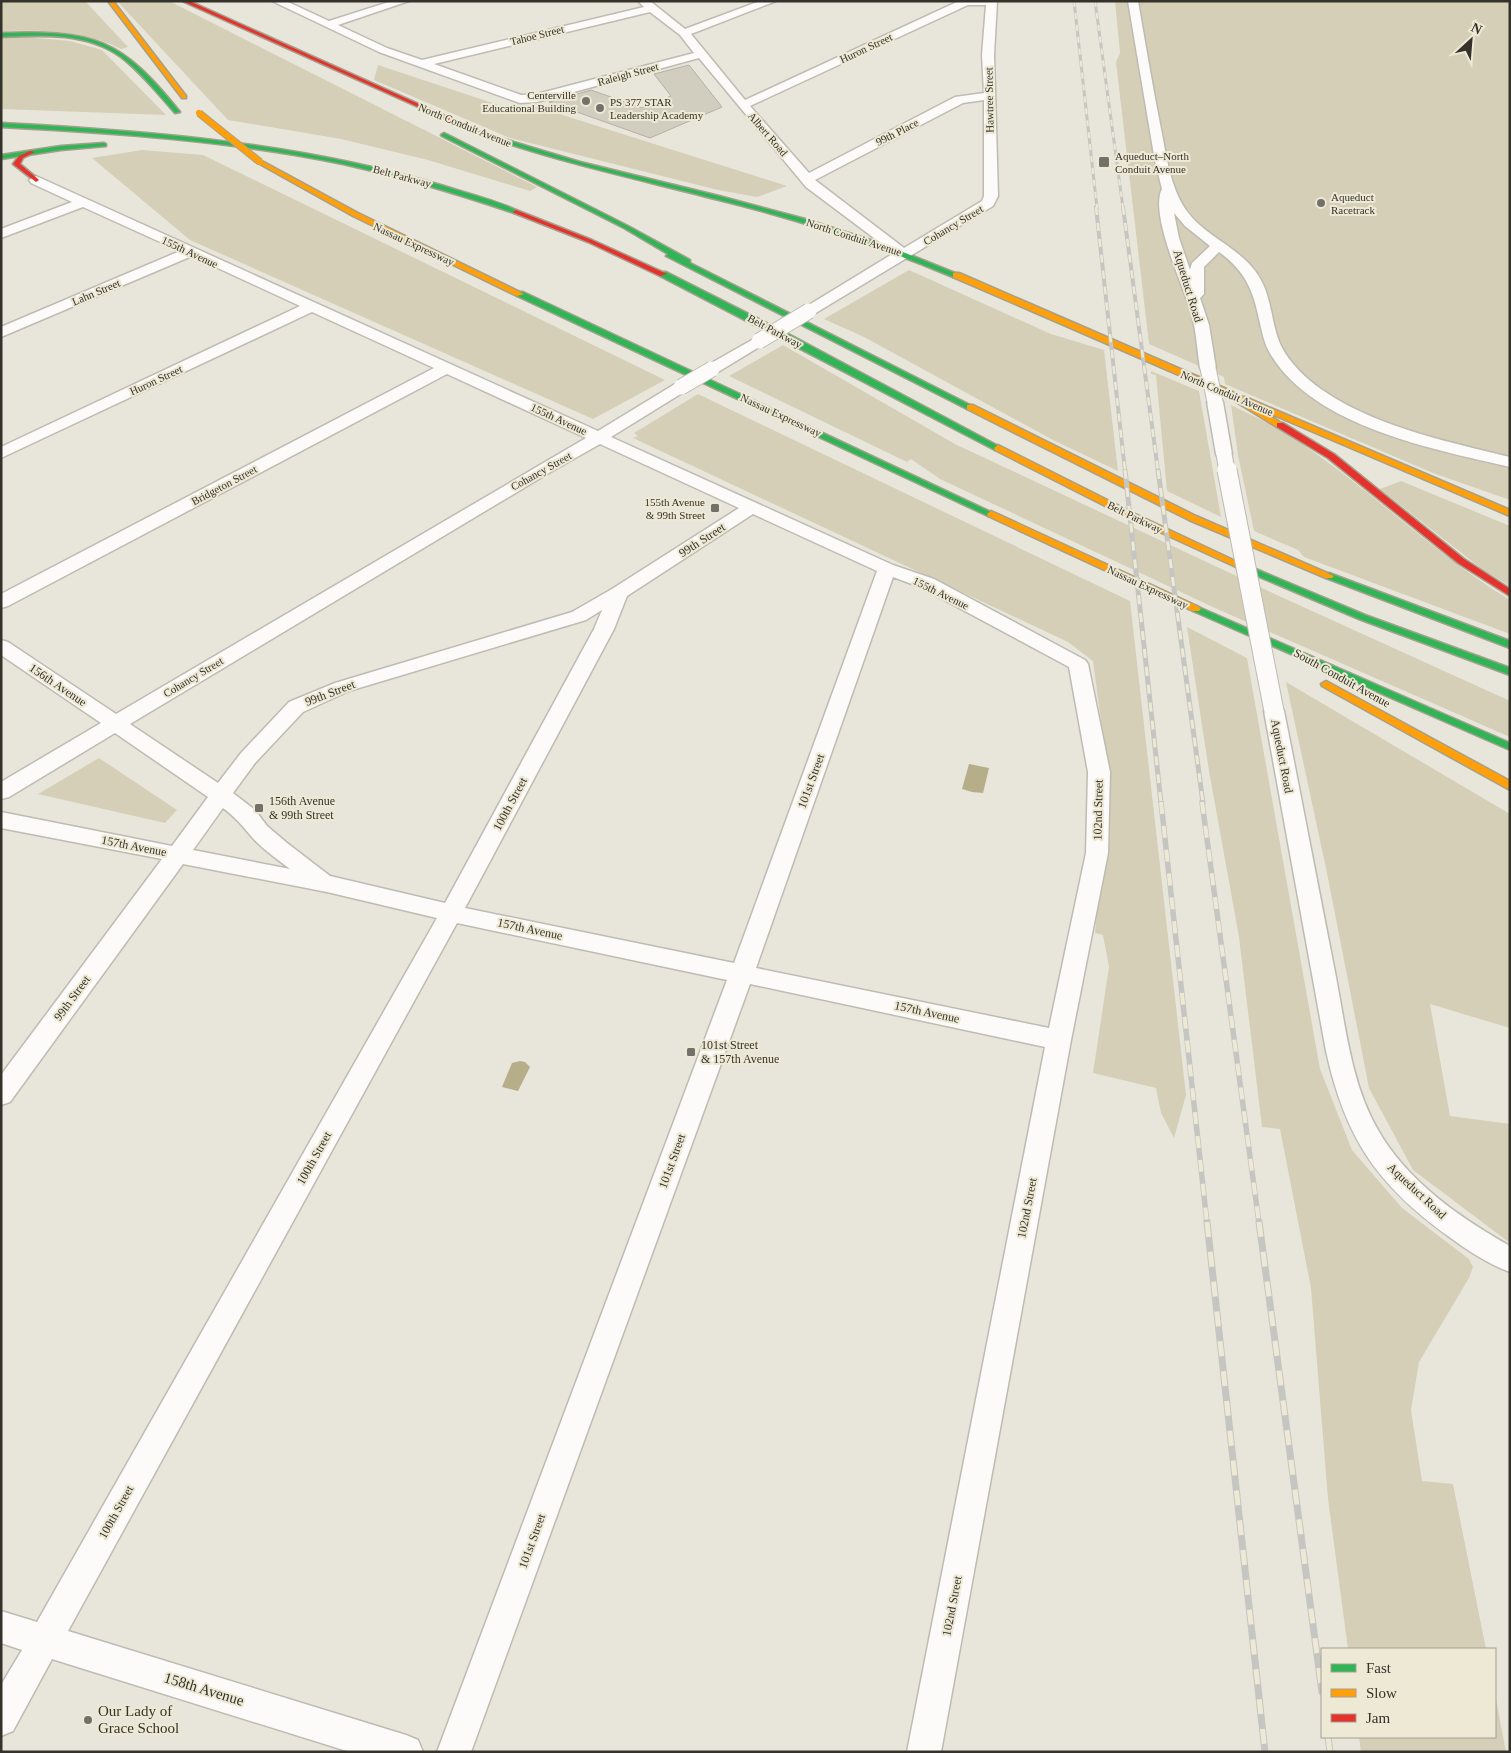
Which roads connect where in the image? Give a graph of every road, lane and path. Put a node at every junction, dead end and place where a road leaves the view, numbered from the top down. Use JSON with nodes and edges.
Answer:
{"nodes":[{"id":1,"x":110,"y":1,"type":"edge"},
{"id":2,"x":183,"y":1,"type":"edge"},
{"id":3,"x":278,"y":1,"type":"edge"},
{"id":4,"x":404,"y":1,"type":"edge"},
{"id":5,"x":771,"y":1,"type":"edge"},
{"id":6,"x":1133,"y":1,"type":"edge"},
{"id":7,"x":990,"y":2,"type":"edge"},
{"id":8,"x":648,"y":5,"type":"edge"},
{"id":9,"x":236,"y":12,"type":"dead end"},
{"id":10,"x":327,"y":25,"type":"junction"},
{"id":11,"x":684,"y":33,"type":"junction"},
{"id":12,"x":1,"y":35,"type":"edge"},
{"id":13,"x":306,"y":54,"type":"junction"},
{"id":14,"x":702,"y":54,"type":"junction"},
{"id":15,"x":421,"y":64,"type":"junction"},
{"id":16,"x":337,"y":82,"type":"dead end"},
{"id":17,"x":990,"y":96,"type":"junction"},
{"id":18,"x":743,"y":105,"type":"junction"},
{"id":19,"x":1,"y":114,"type":"edge"},
{"id":20,"x":67,"y":117,"type":"dead end"},
{"id":21,"x":187,"y":121,"type":"dead end"},
{"id":22,"x":1,"y":125,"type":"edge"},
{"id":23,"x":238,"y":131,"type":"dead end"},
{"id":24,"x":435,"y":131,"type":"dead end"},
{"id":25,"x":32,"y":152,"type":"junction"},
{"id":26,"x":1,"y":157,"type":"edge"},
{"id":27,"x":11,"y":173,"type":"dead end"},
{"id":28,"x":807,"y":179,"type":"junction"},
{"id":29,"x":36,"y":180,"type":"junction"},
{"id":30,"x":302,"y":188,"type":"junction"},
{"id":31,"x":1167,"y":188,"type":"junction"},
{"id":32,"x":990,"y":200,"type":"joint"},
{"id":33,"x":83,"y":202,"type":"junction"},
{"id":34,"x":530,"y":217,"type":"junction"},
{"id":35,"x":593,"y":224,"type":"dead end"},
{"id":36,"x":1,"y":234,"type":"edge"},
{"id":37,"x":1219,"y":245,"type":"junction"},
{"id":38,"x":190,"y":252,"type":"junction"},
{"id":39,"x":904,"y":254,"type":"junction"},
{"id":40,"x":713,"y":276,"type":"junction"},
{"id":41,"x":311,"y":307,"type":"junction"},
{"id":42,"x":1198,"y":312,"type":"junction"},
{"id":43,"x":1,"y":332,"type":"edge"},
{"id":44,"x":446,"y":368,"type":"junction"},
{"id":45,"x":1221,"y":398,"type":"junction"},
{"id":46,"x":597,"y":437,"type":"junction"},
{"id":47,"x":1,"y":453,"type":"edge"},
{"id":48,"x":1510,"y":462,"type":"edge"},
{"id":49,"x":1485,"y":504,"type":"joint"},
{"id":50,"x":752,"y":507,"type":"junction"},
{"id":51,"x":1510,"y":512,"type":"edge"},
{"id":52,"x":887,"y":570,"type":"junction"},
{"id":53,"x":1160,"y":593,"type":"junction"},
{"id":54,"x":1510,"y":593,"type":"edge"},
{"id":55,"x":619,"y":594,"type":"junction"},
{"id":56,"x":1317,"y":598,"type":"junction"},
{"id":57,"x":1,"y":602,"type":"edge"},
{"id":58,"x":1,"y":646,"type":"edge"},
{"id":59,"x":1510,"y":646,"type":"edge"},
{"id":60,"x":1272,"y":655,"type":"dead end"},
{"id":61,"x":1446,"y":660,"type":"dead end"},
{"id":62,"x":1078,"y":664,"type":"joint"},
{"id":63,"x":1510,"y":672,"type":"edge"},
{"id":64,"x":1315,"y":679,"type":"dead end"},
{"id":65,"x":115,"y":723,"type":"junction"},
{"id":66,"x":1510,"y":748,"type":"edge"},
{"id":67,"x":1510,"y":786,"type":"edge"},
{"id":68,"x":1,"y":792,"type":"edge"},
{"id":69,"x":221,"y":795,"type":"junction"},
{"id":70,"x":1,"y":820,"type":"edge"},
{"id":71,"x":177,"y":854,"type":"junction"},
{"id":72,"x":327,"y":884,"type":"junction"},
{"id":73,"x":451,"y":913,"type":"junction"},
{"id":74,"x":741,"y":973,"type":"junction"},
{"id":75,"x":1059,"y":1040,"type":"junction"},
{"id":76,"x":1,"y":1095,"type":"edge"},
{"id":77,"x":1510,"y":1260,"type":"edge"},
{"id":78,"x":1,"y":1626,"type":"edge"},
{"id":79,"x":45,"y":1640,"type":"junction"},
{"id":80,"x":1,"y":1719,"type":"edge"},
{"id":81,"x":406,"y":1752,"type":"edge"},
{"id":82,"x":454,"y":1752,"type":"edge"},
{"id":83,"x":924,"y":1752,"type":"edge"}],
"edges":[{"from":1,"to":30,"type":"main road","name":"Nassau Expressway","bridge":true},
{"from":2,"to":13,"type":"main road","name":"North Conduit Avenue"},
{"from":2,"to":16,"type":"main road"},
{"from":3,"to":10,"type":"street"},
{"from":4,"to":10,"type":"street"},
{"from":5,"to":11,"type":"street"},
{"from":6,"to":31,"type":"street","name":"Aqueduct Road"},
{"from":7,"to":17,"type":"street","name":"Hawtree Street"},
{"from":7,"to":18,"type":"street","name":"Huron Street"},
{"from":8,"to":11,"type":"street","name":"Albert Road"},
{"from":8,"to":15,"type":"street","name":"Tahoe Street"},
{"from":9,"to":13,"type":"main road"},
{"from":10,"to":15,"type":"street"},
{"from":11,"to":14,"type":"street","name":"Albert Road"},
{"from":12,"to":21,"type":"main road"},
{"from":13,"to":39,"type":"main road","name":"North Conduit Avenue"},
{"from":14,"to":15,"type":"street","name":"Raleigh Street"},
{"from":14,"to":18,"type":"street","name":"Albert Road"},
{"from":17,"to":28,"type":"street","name":"99th Place"},
{"from":17,"to":32,"type":"street","name":"Hawtree Street"},
{"from":18,"to":28,"type":"street","name":"Albert Road"},
{"from":19,"to":20,"type":"main road"},
{"from":22,"to":34,"type":"main road","name":"Belt Parkway"},
{"from":23,"to":30,"type":"main road"},
{"from":24,"to":40,"type":"main road"},
{"from":25,"to":26,"type":"main road"},
{"from":25,"to":29,"type":"main road"},
{"from":25,"to":34,"type":"main road"},
{"from":27,"to":29,"type":"main road"},
{"from":28,"to":39,"type":"street","name":"Albert Road"},
{"from":29,"to":33,"type":"street","name":"155th Avenue"},
{"from":30,"to":53,"type":"main road","name":"Nassau Expressway"},
{"from":31,"to":37,"type":"street","name":"Aqueduct Road"},
{"from":31,"to":42,"type":"street","name":"Aqueduct Road"},
{"from":32,"to":39,"type":"street","name":"Cohancy Street"},
{"from":33,"to":36,"type":"street"},
{"from":33,"to":38,"type":"street","name":"155th Avenue"},
{"from":34,"to":56,"type":"main road","name":"Belt Parkway"},
{"from":35,"to":40,"type":"main road","name":"Belt Parkway"},
{"from":37,"to":42,"type":"street"},
{"from":37,"to":48,"type":"street","name":"Aqueduct Road"},
{"from":38,"to":41,"type":"street","name":"155th Avenue"},
{"from":38,"to":43,"type":"street","name":"Lahn Street"},
{"from":39,"to":45,"type":"main road","name":"North Conduit Avenue"},
{"from":39,"to":46,"type":"street","name":"Cohancy Street","bridge":true},
{"from":40,"to":59,"type":"main road","name":"Belt Parkway"},
{"from":41,"to":44,"type":"street","name":"155th Avenue"},
{"from":41,"to":47,"type":"street","name":"Huron Street"},
{"from":42,"to":45,"type":"street","name":"Aqueduct Road","bridge":true},
{"from":44,"to":46,"type":"street","name":"155th Avenue"},
{"from":44,"to":57,"type":"street","name":"Bridgeton Street"},
{"from":45,"to":49,"type":"main road","name":"North Conduit Avenue"},
{"from":45,"to":54,"type":"main road"},
{"from":45,"to":77,"type":"street","name":"Aqueduct Road","bridge":true},
{"from":46,"to":50,"type":"street","name":"155th Avenue"},
{"from":46,"to":65,"type":"street","name":"Cohancy Street"},
{"from":49,"to":51,"type":"street"},
{"from":50,"to":52,"type":"street","name":"155th Avenue"},
{"from":50,"to":55,"type":"street","name":"99th Street"},
{"from":52,"to":62,"type":"street","name":"155th Avenue"},
{"from":52,"to":74,"type":"street","name":"101st Street"},
{"from":53,"to":60,"type":"main road"},
{"from":53,"to":66,"type":"main road","name":"Nassau Expressway"},
{"from":55,"to":69,"type":"street","name":"99th Street"},
{"from":55,"to":73,"type":"street","name":"100th Street"},
{"from":56,"to":61,"type":"main road"},
{"from":56,"to":63,"type":"main road","name":"Belt Parkway"},
{"from":58,"to":65,"type":"street","name":"156th Avenue"},
{"from":62,"to":75,"type":"street","name":"102nd Street"},
{"from":64,"to":67,"type":"main road","name":"South Conduit Avenue"},
{"from":65,"to":68,"type":"street","name":"Cohancy Street"},
{"from":65,"to":69,"type":"street"},
{"from":69,"to":71,"type":"street","name":"99th Street"},
{"from":69,"to":72,"type":"street"},
{"from":70,"to":71,"type":"street","name":"157th Avenue"},
{"from":71,"to":72,"type":"street","name":"157th Avenue"},
{"from":71,"to":76,"type":"street","name":"99th Street"},
{"from":72,"to":73,"type":"street","name":"157th Avenue"},
{"from":73,"to":74,"type":"street","name":"157th Avenue"},
{"from":73,"to":79,"type":"street","name":"100th Street"},
{"from":74,"to":75,"type":"street","name":"157th Avenue"},
{"from":74,"to":82,"type":"street","name":"101st Street"},
{"from":75,"to":83,"type":"street","name":"102nd Street"},
{"from":78,"to":79,"type":"street","name":"158th Avenue"},
{"from":79,"to":80,"type":"street","name":"100th Street"},
{"from":79,"to":81,"type":"street","name":"158th Avenue"}]}
